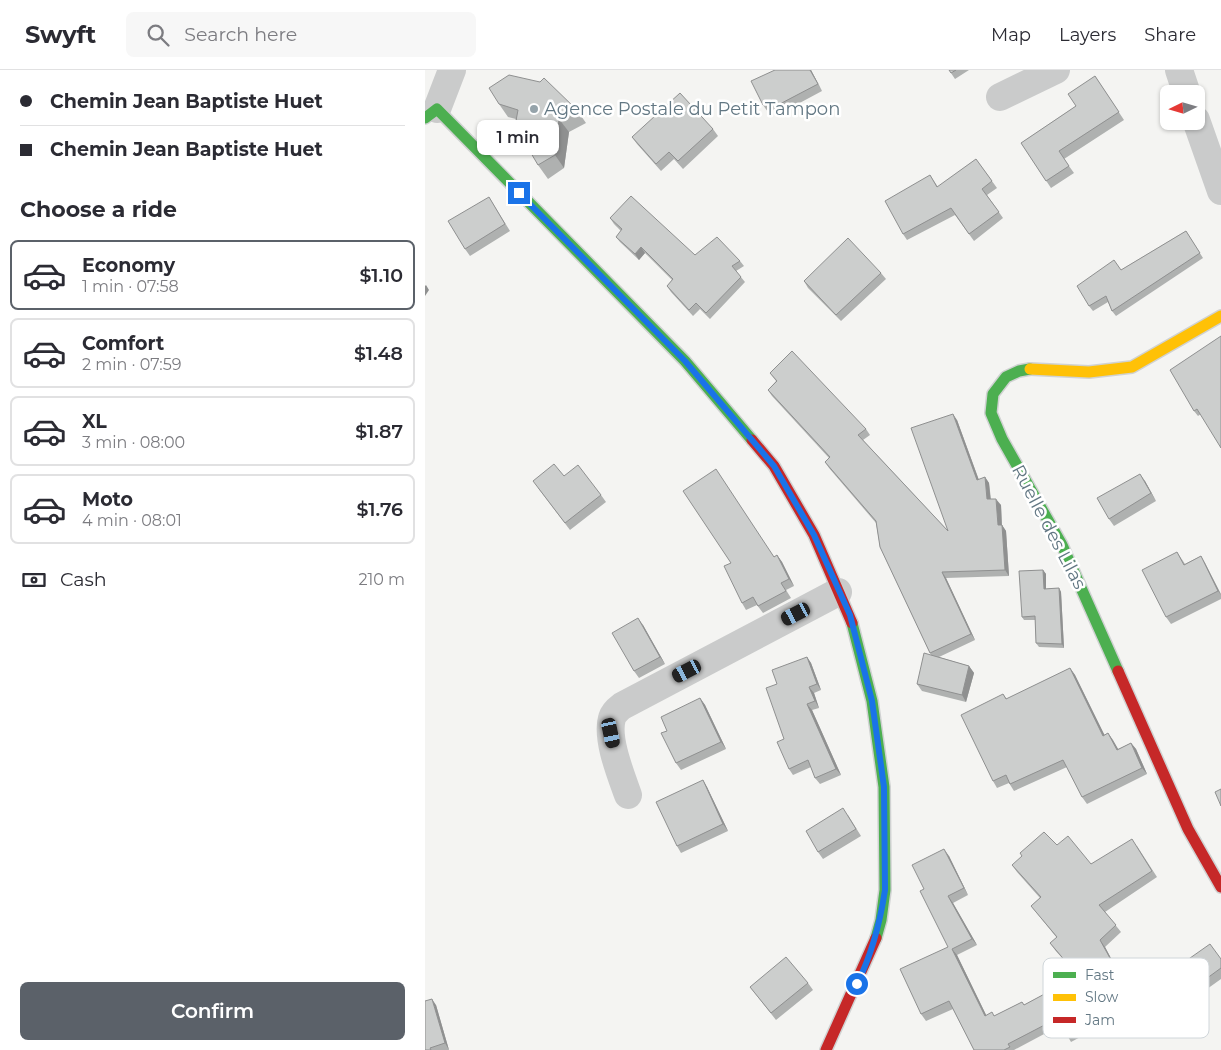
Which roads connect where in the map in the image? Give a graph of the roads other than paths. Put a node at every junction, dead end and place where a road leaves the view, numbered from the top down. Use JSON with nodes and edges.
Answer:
{"nodes":[{"id":1,"x":452,"y":70,"type":"edge"},
{"id":2,"x":1056,"y":70,"type":"edge"},
{"id":3,"x":1179,"y":70,"type":"edge"},
{"id":4,"x":1184,"y":85,"type":"edge"},
{"id":5,"x":1000,"y":97,"type":"dead end"},
{"id":6,"x":431,"y":113,"type":"edge"},
{"id":7,"x":1200,"y":130,"type":"edge"},
{"id":8,"x":1221,"y":191,"type":"edge"},
{"id":9,"x":1221,"y":316,"type":"edge"},
{"id":10,"x":838,"y":592,"type":"junction"},
{"id":11,"x":628,"y":795,"type":"dead end"},
{"id":12,"x":1221,"y":887,"type":"edge"},
{"id":13,"x":826,"y":1050,"type":"edge"}],
"edges":[{"from":1,"to":6,"type":"street"},
{"from":2,"to":5,"type":"street"},
{"from":3,"to":4,"type":"street"},
{"from":6,"to":10,"type":"street"},
{"from":7,"to":8,"type":"street"},
{"from":9,"to":12,"type":"street","name":"Ruelle des Lilas"},
{"from":10,"to":11,"type":"street"},
{"from":10,"to":13,"type":"street"}]}
